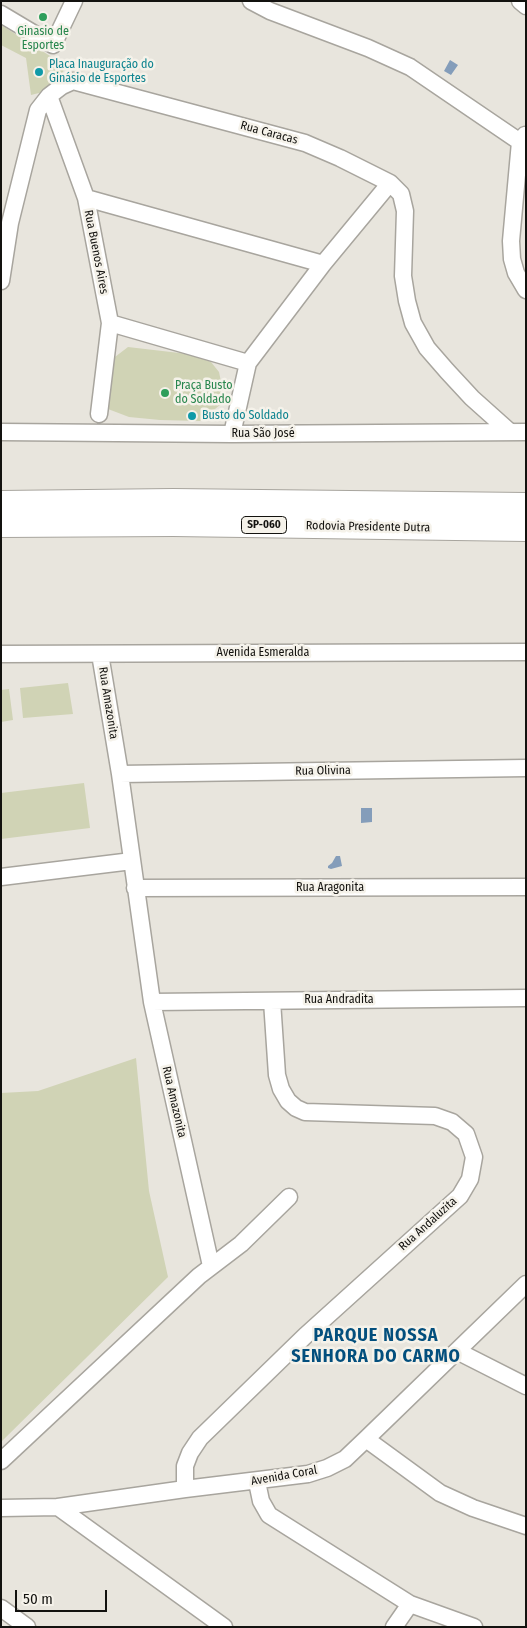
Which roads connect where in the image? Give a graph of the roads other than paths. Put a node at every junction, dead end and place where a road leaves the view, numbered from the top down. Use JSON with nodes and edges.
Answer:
{"nodes":[{"id":1,"x":74,"y":1,"type":"edge"},
{"id":2,"x":251,"y":1,"type":"edge"},
{"id":3,"x":520,"y":1,"type":"edge"},
{"id":4,"x":273,"y":6,"type":"edge"},
{"id":5,"x":526,"y":6,"type":"edge"},
{"id":6,"x":1,"y":14,"type":"edge"},
{"id":7,"x":49,"y":96,"type":"junction"},
{"id":8,"x":524,"y":140,"type":"edge"},
{"id":9,"x":390,"y":183,"type":"junction"},
{"id":10,"x":86,"y":198,"type":"junction"},
{"id":11,"x":6,"y":230,"type":"edge"},
{"id":12,"x":323,"y":264,"type":"junction"},
{"id":13,"x":1,"y":281,"type":"edge"},
{"id":14,"x":526,"y":290,"type":"edge"},
{"id":15,"x":110,"y":323,"type":"junction"},
{"id":16,"x":248,"y":363,"type":"junction"},
{"id":17,"x":99,"y":414,"type":"dead end"},
{"id":18,"x":1,"y":432,"type":"edge"},
{"id":19,"x":518,"y":432,"type":"edge"},
{"id":20,"x":232,"y":434,"type":"junction"},
{"id":21,"x":1,"y":503,"type":"edge"},
{"id":22,"x":526,"y":505,"type":"edge"},
{"id":23,"x":1,"y":525,"type":"edge"},
{"id":24,"x":526,"y":529,"type":"edge"},
{"id":25,"x":526,"y":652,"type":"edge"},
{"id":26,"x":1,"y":654,"type":"edge"},
{"id":27,"x":100,"y":654,"type":"junction"},
{"id":28,"x":526,"y":768,"type":"edge"},
{"id":29,"x":120,"y":774,"type":"junction"},
{"id":30,"x":132,"y":861,"type":"junction"},
{"id":31,"x":1,"y":877,"type":"edge"},
{"id":32,"x":526,"y":887,"type":"edge"},
{"id":33,"x":135,"y":888,"type":"junction"},
{"id":34,"x":526,"y":998,"type":"edge"},
{"id":35,"x":272,"y":1000,"type":"junction"},
{"id":36,"x":152,"y":1002,"type":"junction"},
{"id":37,"x":289,"y":1197,"type":"dead end"},
{"id":38,"x":211,"y":1266,"type":"junction"},
{"id":39,"x":526,"y":1284,"type":"edge"},
{"id":40,"x":456,"y":1351,"type":"junction"},
{"id":41,"x":526,"y":1386,"type":"edge"},
{"id":42,"x":366,"y":1439,"type":"junction"},
{"id":43,"x":1,"y":1461,"type":"edge"},
{"id":44,"x":257,"y":1482,"type":"junction"},
{"id":45,"x":185,"y":1489,"type":"junction"},
{"id":46,"x":58,"y":1507,"type":"junction"},
{"id":47,"x":1,"y":1508,"type":"edge"},
{"id":48,"x":526,"y":1526,"type":"edge"},
{"id":49,"x":410,"y":1604,"type":"junction"},
{"id":50,"x":1,"y":1608,"type":"edge"},
{"id":51,"x":28,"y":1627,"type":"edge"},
{"id":52,"x":224,"y":1627,"type":"edge"},
{"id":53,"x":394,"y":1627,"type":"edge"},
{"id":54,"x":474,"y":1627,"type":"edge"}],
"edges":[{"from":1,"to":6,"type":"street"},
{"from":2,"to":4,"type":"street"},
{"from":3,"to":5,"type":"street"},
{"from":4,"to":8,"type":"street"},
{"from":7,"to":9,"type":"street","name":"Rua Caracas"},
{"from":7,"to":10,"type":"street","name":"Rua Buenos Aires"},
{"from":7,"to":11,"type":"street","name":"Rua Caracas"},
{"from":8,"to":14,"type":"street"},
{"from":9,"to":12,"type":"street"},
{"from":9,"to":19,"type":"street"},
{"from":10,"to":12,"type":"street"},
{"from":10,"to":15,"type":"street","name":"Rua Buenos Aires"},
{"from":11,"to":13,"type":"street","name":"Rua Caracas"},
{"from":12,"to":16,"type":"street"},
{"from":15,"to":16,"type":"street"},
{"from":15,"to":17,"type":"street","name":"Rua Buenos Aires"},
{"from":16,"to":20,"type":"street"},
{"from":18,"to":20,"type":"street","name":"Rua São José"},
{"from":19,"to":20,"type":"street","name":"Rua São José"},
{"from":21,"to":22,"type":"highway","name":"Rodovia Presidente Dutra","number":"SP-060"},
{"from":23,"to":24,"type":"highway","name":"Rodovia Presidente Dutra","number":"SP-060"},
{"from":25,"to":27,"type":"street","name":"Avenida Esmeralda"},
{"from":26,"to":27,"type":"street","name":"Avenida Esmeralda"},
{"from":27,"to":29,"type":"street","name":"Rua Amazonita"},
{"from":28,"to":29,"type":"street","name":"Rua Olivina"},
{"from":29,"to":30,"type":"street","name":"Rua Amazonita"},
{"from":30,"to":31,"type":"street"},
{"from":30,"to":33,"type":"street","name":"Rua Amazonita"},
{"from":32,"to":33,"type":"street","name":"Rua Aragonita"},
{"from":33,"to":36,"type":"street","name":"Rua Amazonita"},
{"from":34,"to":35,"type":"street","name":"Rua Andradita"},
{"from":35,"to":36,"type":"street","name":"Rua Andradita"},
{"from":35,"to":45,"type":"street","name":"Rua Andaluzita"},
{"from":36,"to":38,"type":"street","name":"Rua Amazonita"},
{"from":37,"to":38,"type":"street"},
{"from":38,"to":43,"type":"street"},
{"from":39,"to":40,"type":"street","name":"Avenida Coral"},
{"from":40,"to":41,"type":"street"},
{"from":40,"to":42,"type":"street","name":"Avenida Coral"},
{"from":42,"to":44,"type":"street","name":"Avenida Coral"},
{"from":42,"to":48,"type":"street"},
{"from":44,"to":45,"type":"street","name":"Avenida Coral"},
{"from":44,"to":49,"type":"street"},
{"from":45,"to":46,"type":"street","name":"Avenida Coral"},
{"from":46,"to":47,"type":"street","name":"Avenida Coral"},
{"from":46,"to":52,"type":"street"},
{"from":49,"to":53,"type":"street"},
{"from":49,"to":54,"type":"street"},
{"from":50,"to":51,"type":"street"}]}
